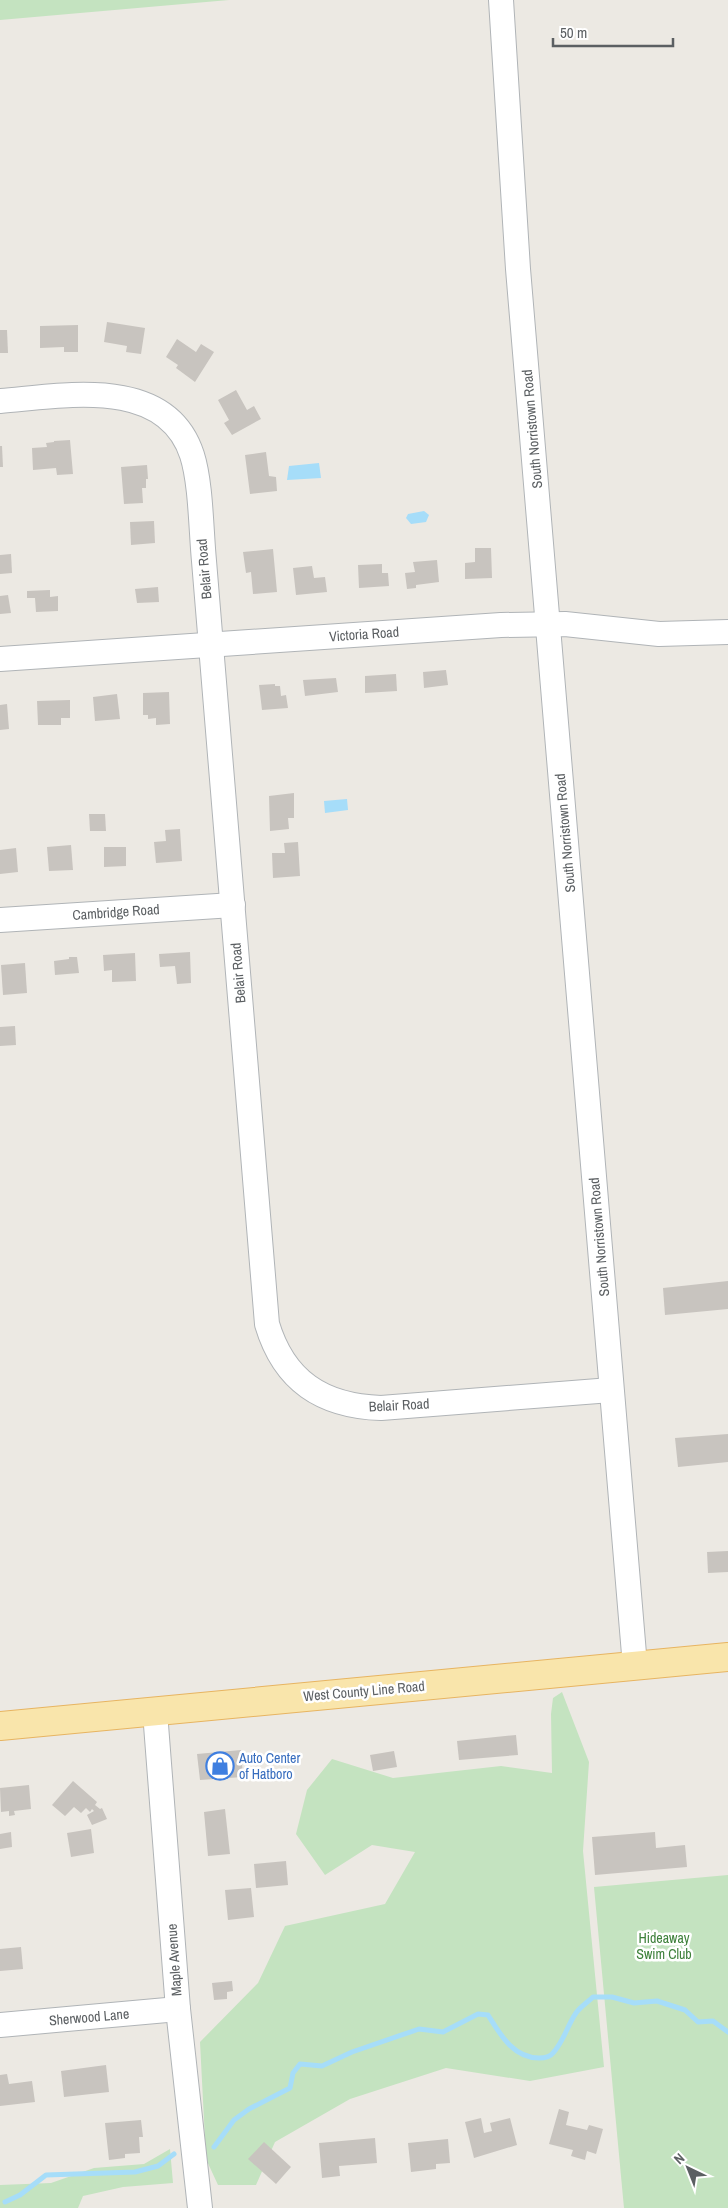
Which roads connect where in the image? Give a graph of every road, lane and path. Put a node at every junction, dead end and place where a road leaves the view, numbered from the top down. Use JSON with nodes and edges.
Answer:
{"nodes":[{"id":1,"x":501,"y":0,"type":"edge"},
{"id":2,"x":0,"y":400,"type":"edge"},
{"id":3,"x":548,"y":623,"type":"junction"},
{"id":4,"x":728,"y":632,"type":"edge"},
{"id":5,"x":210,"y":644,"type":"junction"},
{"id":6,"x":0,"y":659,"type":"edge"},
{"id":7,"x":233,"y":904,"type":"junction"},
{"id":8,"x":0,"y":920,"type":"edge"},
{"id":9,"x":611,"y":1390,"type":"junction"},
{"id":10,"x":728,"y":1657,"type":"edge"},
{"id":11,"x":635,"y":1666,"type":"junction"},
{"id":12,"x":155,"y":1712,"type":"junction"},
{"id":13,"x":0,"y":1726,"type":"edge"},
{"id":14,"x":178,"y":2010,"type":"junction"},
{"id":15,"x":0,"y":2025,"type":"edge"},
{"id":16,"x":200,"y":2208,"type":"edge"}],
"edges":[{"from":1,"to":3,"type":"street","name":"South Norristown Road"},
{"from":2,"to":5,"type":"street","name":"Belair Road"},
{"from":3,"to":4,"type":"street","name":"Victoria Road"},
{"from":3,"to":5,"type":"street","name":"Victoria Road"},
{"from":3,"to":9,"type":"street","name":"South Norristown Road"},
{"from":5,"to":6,"type":"street","name":"Victoria Road"},
{"from":5,"to":7,"type":"street","name":"Belair Road"},
{"from":7,"to":8,"type":"street","name":"Cambridge Road"},
{"from":7,"to":9,"type":"street","name":"Belair Road"},
{"from":9,"to":11,"type":"street","name":"South Norristown Road"},
{"from":10,"to":11,"type":"main road","name":"West County Line Road"},
{"from":11,"to":12,"type":"main road","name":"West County Line Road"},
{"from":12,"to":13,"type":"main road","name":"West County Line Road"},
{"from":12,"to":14,"type":"street","name":"Maple Avenue"},
{"from":14,"to":15,"type":"street","name":"Sherwood Lane"},
{"from":14,"to":16,"type":"street","name":"Maple Avenue"}]}
